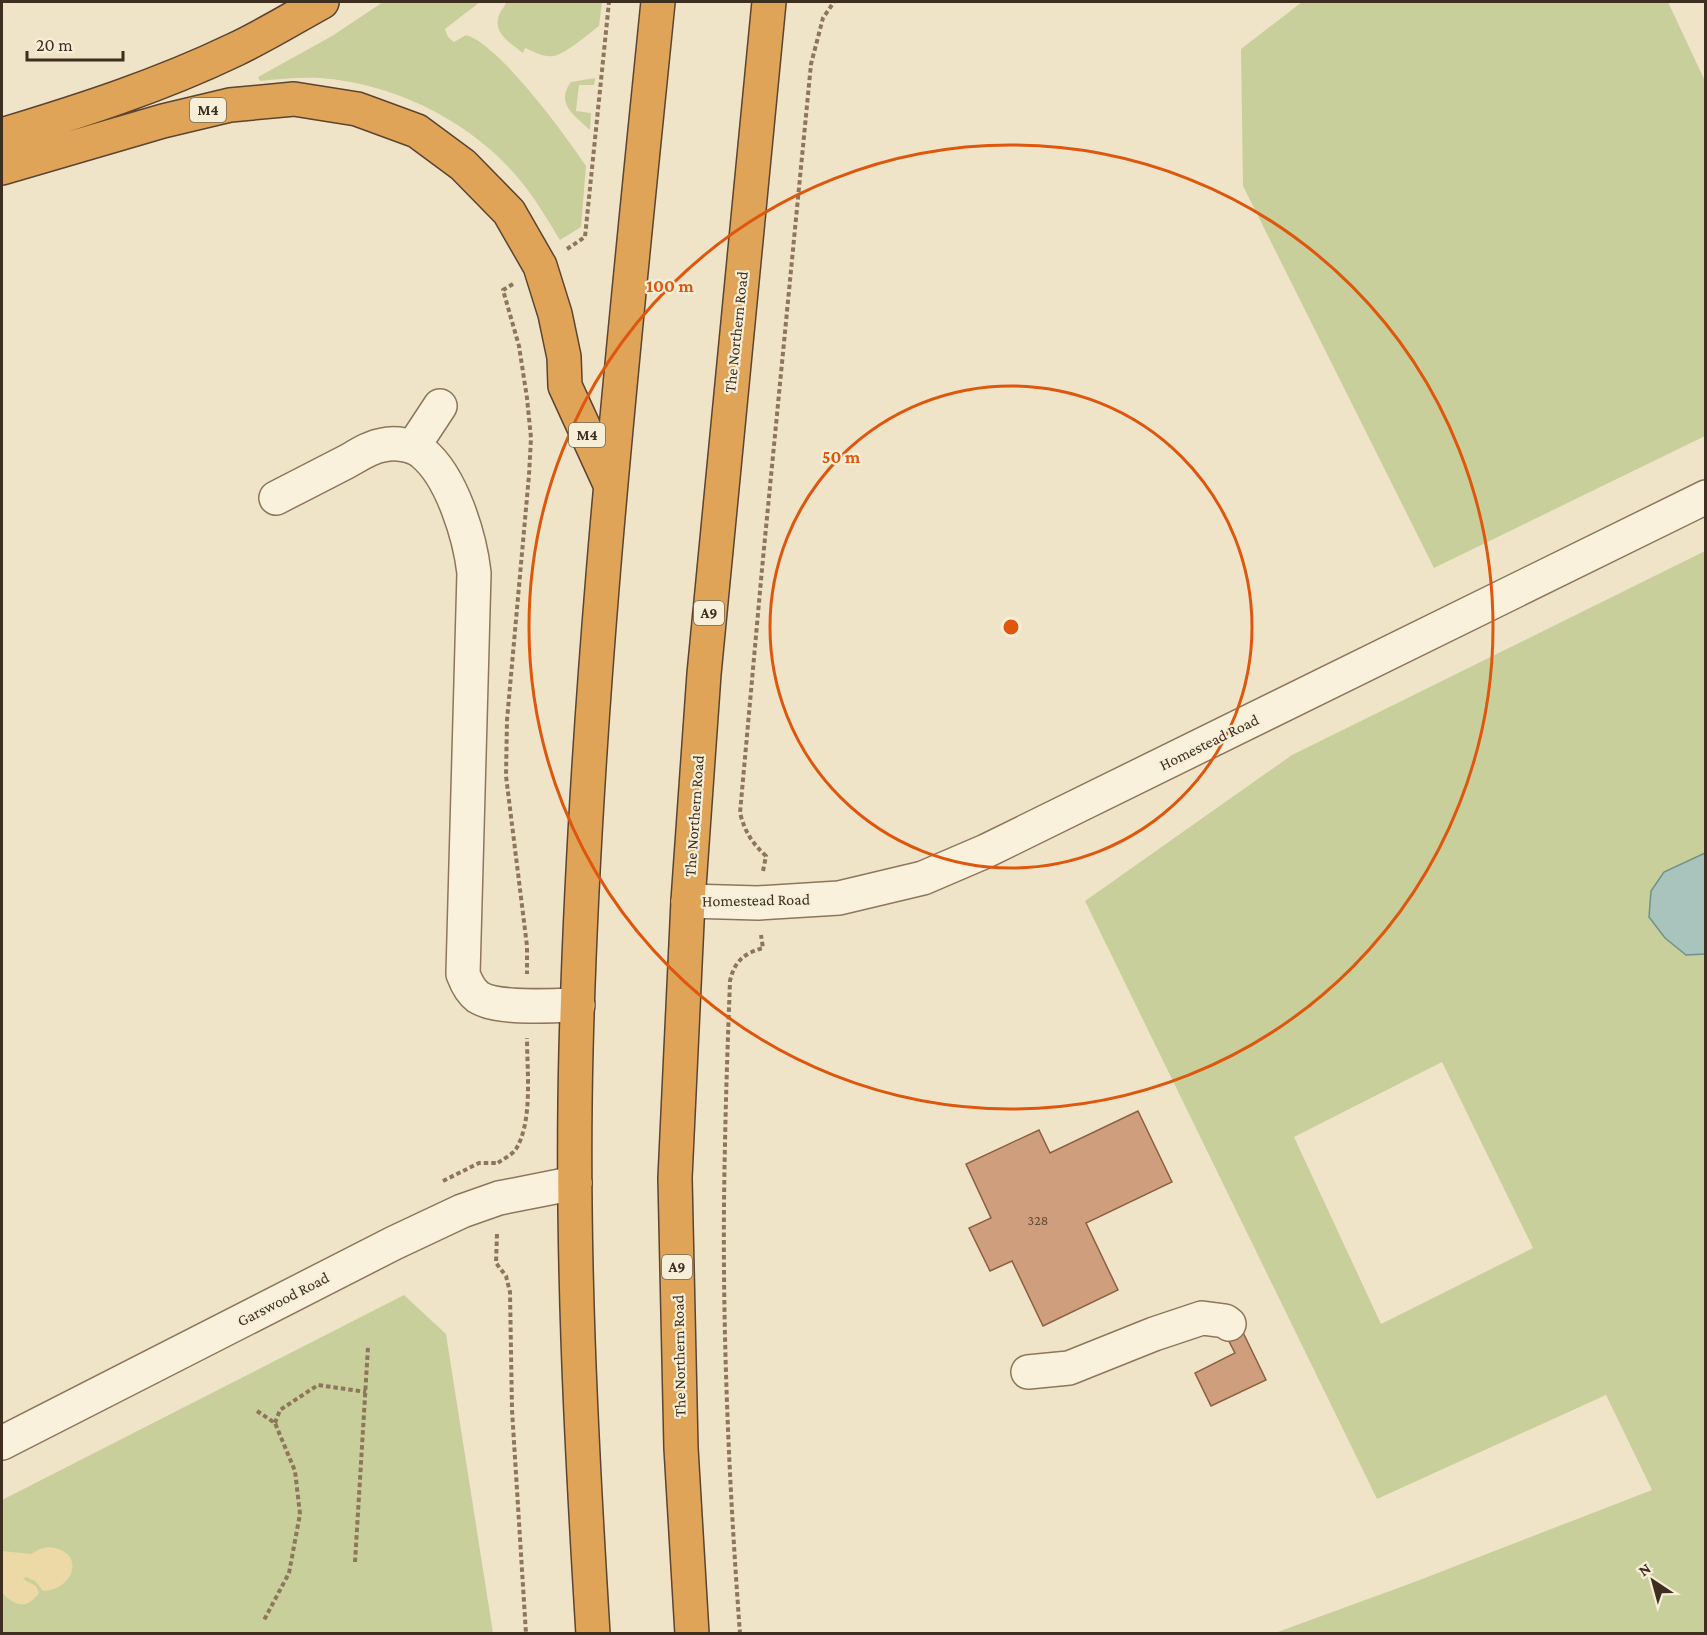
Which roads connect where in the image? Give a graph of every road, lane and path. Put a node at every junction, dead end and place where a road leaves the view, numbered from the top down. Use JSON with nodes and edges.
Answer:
{"nodes":[{"id":1,"x":322,"y":2,"type":"edge"},
{"id":2,"x":609,"y":2,"type":"edge"},
{"id":3,"x":658,"y":2,"type":"edge"},
{"id":4,"x":834,"y":2,"type":"edge"},
{"id":5,"x":770,"y":6,"type":"edge"},
{"id":6,"x":2,"y":135,"type":"edge"},
{"id":7,"x":2,"y":168,"type":"edge"},
{"id":8,"x":540,"y":266,"type":"junction"},
{"id":9,"x":440,"y":406,"type":"dead end"},
{"id":10,"x":413,"y":447,"type":"junction"},
{"id":11,"x":610,"y":484,"type":"junction"},
{"id":12,"x":1706,"y":497,"type":"edge"},
{"id":13,"x":276,"y":498,"type":"dead end"},
{"id":14,"x":766,"y":856,"type":"dead end"},
{"id":15,"x":688,"y":901,"type":"junction"},
{"id":16,"x":763,"y":948,"type":"dead end"},
{"id":17,"x":527,"y":1005,"type":"junction"},
{"id":18,"x":578,"y":1005,"type":"junction"},
{"id":19,"x":576,"y":1184,"type":"junction"},
{"id":20,"x":498,"y":1198,"type":"junction"},
{"id":21,"x":1229,"y":1324,"type":"dead end"},
{"id":22,"x":368,"y":1347,"type":"dead end"},
{"id":23,"x":1029,"y":1372,"type":"dead end"},
{"id":24,"x":366,"y":1392,"type":"junction"},
{"id":25,"x":257,"y":1411,"type":"dead end"},
{"id":26,"x":275,"y":1423,"type":"junction"},
{"id":27,"x":2,"y":1443,"type":"edge"},
{"id":28,"x":355,"y":1562,"type":"dead end"},
{"id":29,"x":263,"y":1622,"type":"dead end"},
{"id":30,"x":526,"y":1634,"type":"edge"},
{"id":31,"x":593,"y":1634,"type":"edge"},
{"id":32,"x":692,"y":1634,"type":"edge"},
{"id":33,"x":740,"y":1634,"type":"edge"}],
"edges":[{"from":1,"to":6,"type":"highway"},
{"from":2,"to":8,"type":"path"},
{"from":3,"to":11,"type":"highway"},
{"from":4,"to":14,"type":"path"},
{"from":5,"to":15,"type":"highway","name":"The Northern Road","number":"A9"},
{"from":7,"to":8,"type":"highway","number":"M4"},
{"from":8,"to":11,"type":"highway","number":"M4"},
{"from":8,"to":17,"type":"path"},
{"from":9,"to":10,"type":"street"},
{"from":10,"to":13,"type":"street"},
{"from":10,"to":17,"type":"street"},
{"from":11,"to":18,"type":"highway"},
{"from":12,"to":15,"type":"street","name":"Homestead Road"},
{"from":15,"to":32,"type":"highway","name":"The Northern Road","number":"A9"},
{"from":16,"to":33,"type":"path"},
{"from":17,"to":18,"type":"street"},
{"from":17,"to":20,"type":"path"},
{"from":18,"to":19,"type":"highway"},
{"from":19,"to":20,"type":"street","name":"Garswood Road"},
{"from":19,"to":31,"type":"highway"},
{"from":20,"to":27,"type":"street","name":"Garswood Road"},
{"from":20,"to":30,"type":"path"},
{"from":21,"to":23,"type":"street"},
{"from":22,"to":24,"type":"path"},
{"from":24,"to":26,"type":"path"},
{"from":24,"to":28,"type":"path"},
{"from":25,"to":26,"type":"path"},
{"from":26,"to":29,"type":"path"}]}
